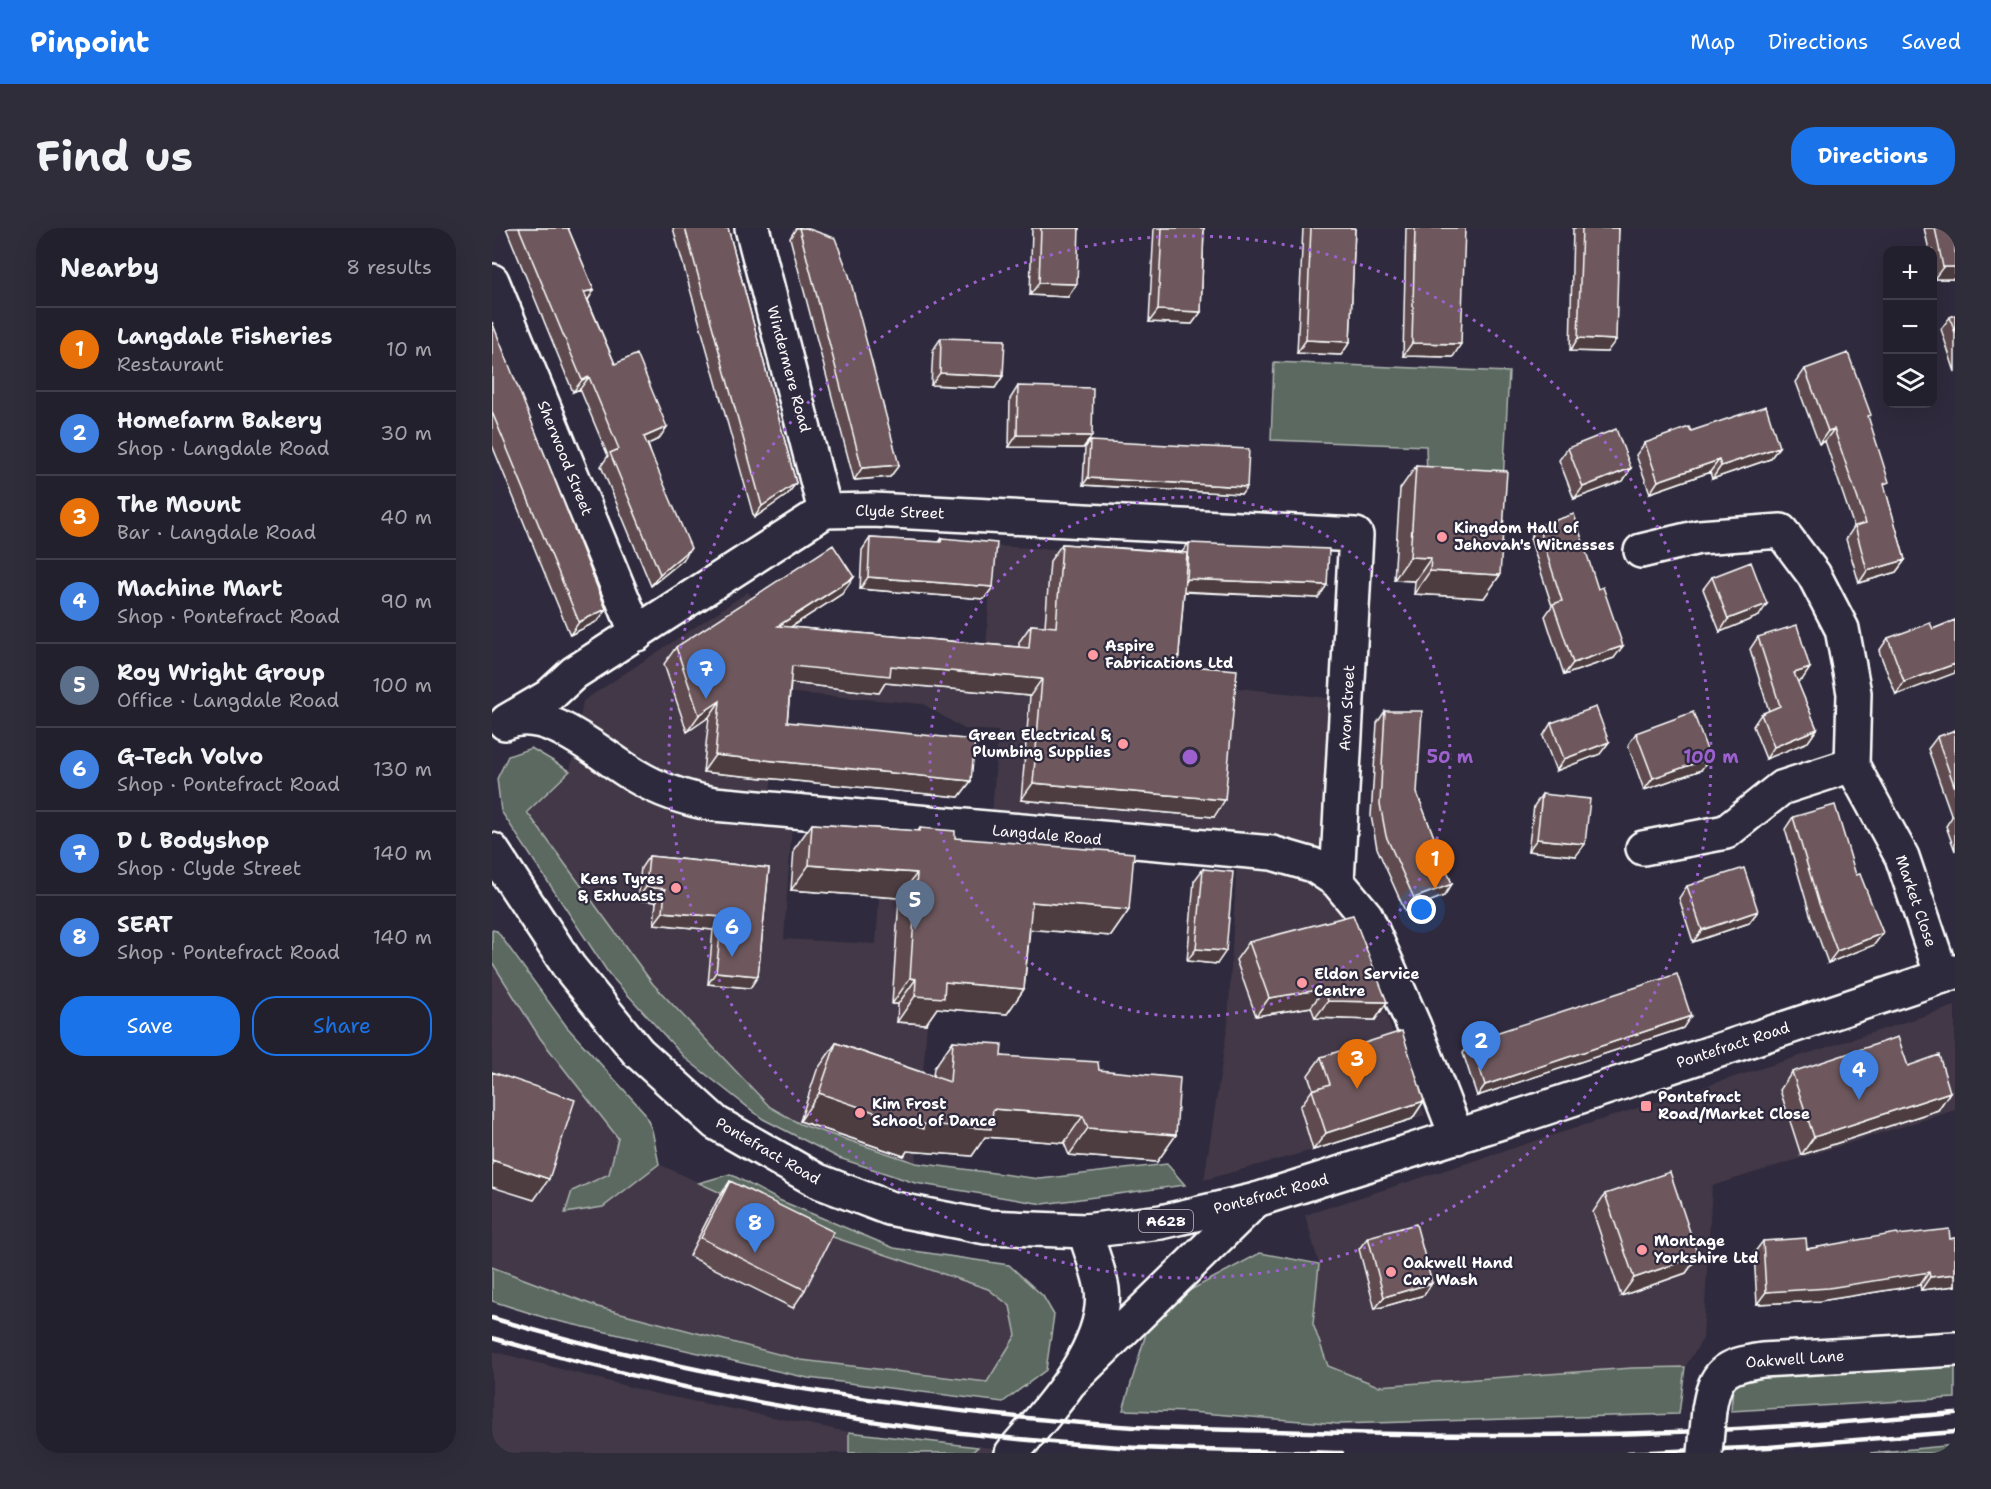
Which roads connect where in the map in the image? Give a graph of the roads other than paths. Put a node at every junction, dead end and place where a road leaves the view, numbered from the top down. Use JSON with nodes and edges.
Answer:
{"nodes":[{"id":1,"x":752,"y":228,"type":"edge"},
{"id":2,"x":492,"y":281,"type":"edge"},
{"id":3,"x":825,"y":511,"type":"junction"},
{"id":4,"x":1356,"y":535,"type":"joint"},
{"id":5,"x":1641,"y":551,"type":"dead end"},
{"id":6,"x":638,"y":634,"type":"junction"},
{"id":7,"x":500,"y":726,"type":"edge"},
{"id":8,"x":1852,"y":765,"type":"junction"},
{"id":9,"x":1643,"y":848,"type":"dead end"},
{"id":10,"x":492,"y":850,"type":"edge"},
{"id":11,"x":1337,"y":881,"type":"junction"},
{"id":12,"x":1948,"y":974,"type":"edge"},
{"id":13,"x":1457,"y":1137,"type":"junction"},
{"id":14,"x":1256,"y":1200,"type":"junction"},
{"id":15,"x":1085,"y":1231,"type":"junction"},
{"id":16,"x":1955,"y":1349,"type":"edge"},
{"id":17,"x":1069,"y":1383,"type":"junction"},
{"id":18,"x":1012,"y":1453,"type":"edge"},
{"id":19,"x":1705,"y":1453,"type":"edge"}],
"edges":[{"from":1,"to":3,"type":"main road","name":"Windermere Road"},
{"from":2,"to":6,"type":"main road","name":"Sherwood Street"},
{"from":3,"to":4,"type":"main road","name":"Clyde Street"},
{"from":3,"to":6,"type":"main road"},
{"from":4,"to":11,"type":"main road","name":"Avon Street"},
{"from":5,"to":8,"type":"main road"},
{"from":6,"to":7,"type":"main road"},
{"from":7,"to":11,"type":"main road","name":"Langdale Road"},
{"from":8,"to":9,"type":"main road"},
{"from":8,"to":12,"type":"main road","name":"Market Close"},
{"from":10,"to":15,"type":"main road","name":"Pontefract Road","number":"A628"},
{"from":11,"to":13,"type":"main road","name":"Langdale Road"},
{"from":12,"to":13,"type":"main road","name":"Pontefract Road","number":"A628"},
{"from":13,"to":14,"type":"main road","name":"Pontefract Road","number":"A628"},
{"from":14,"to":15,"type":"main road","name":"Pontefract Road","number":"A628"},
{"from":14,"to":17,"type":"main road"},
{"from":15,"to":17,"type":"main road"},
{"from":16,"to":19,"type":"main road","name":"Oakwell Lane","bridge":true},
{"from":17,"to":18,"type":"main road"}]}
